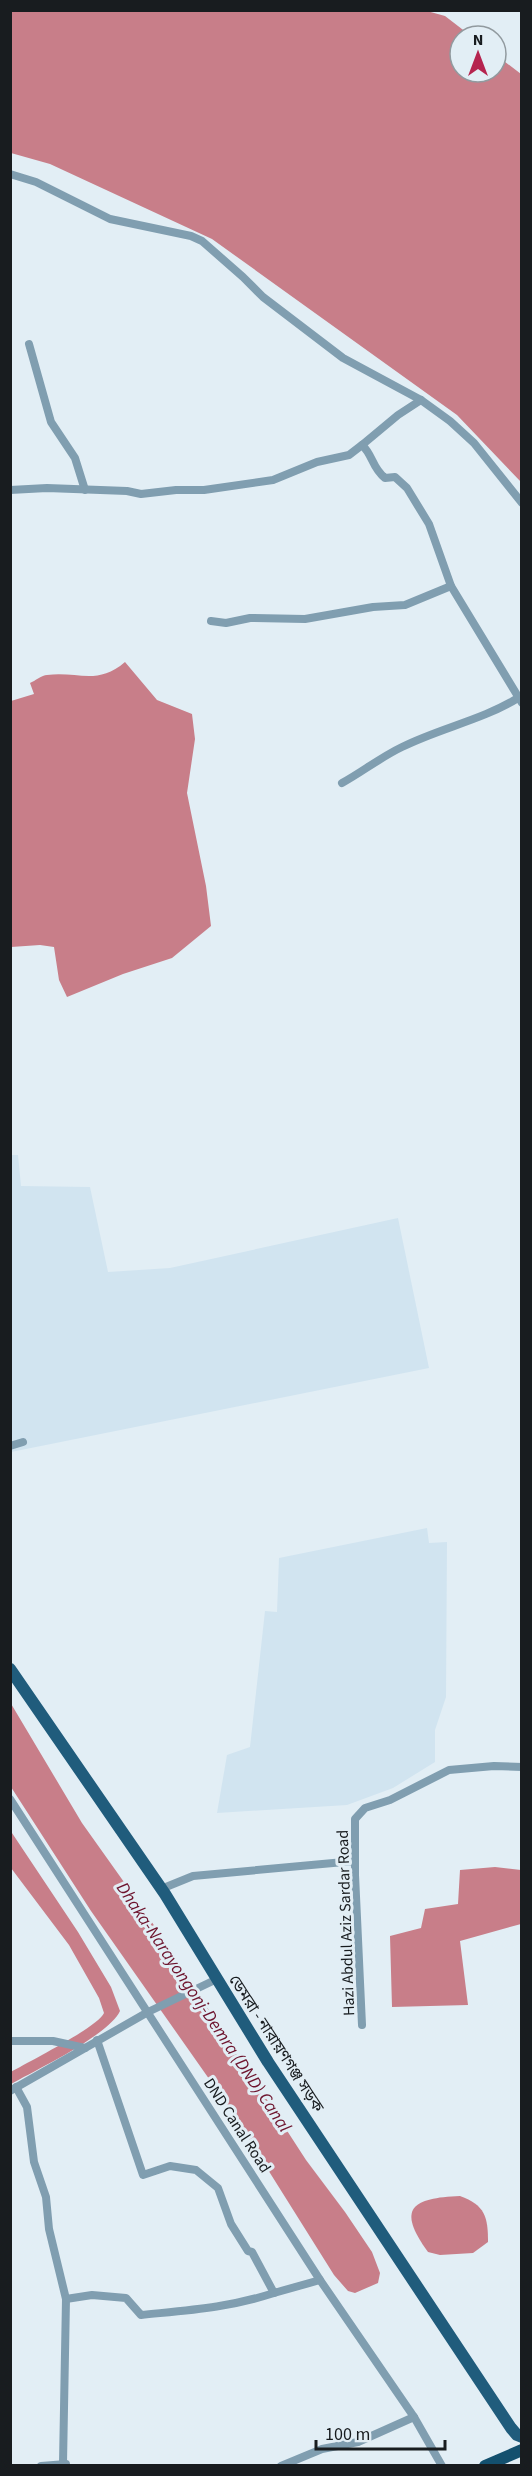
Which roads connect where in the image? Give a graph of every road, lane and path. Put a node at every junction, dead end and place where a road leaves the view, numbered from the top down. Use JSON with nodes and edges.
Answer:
{"nodes":[{"id":1,"x":10,"y":174,"type":"edge"},
{"id":2,"x":29,"y":344,"type":"dead end"},
{"id":3,"x":421,"y":400,"type":"junction"},
{"id":4,"x":362,"y":445,"type":"junction"},
{"id":5,"x":10,"y":490,"type":"edge"},
{"id":6,"x":85,"y":490,"type":"junction"},
{"id":7,"x":522,"y":502,"type":"edge"},
{"id":8,"x":451,"y":586,"type":"junction"},
{"id":9,"x":211,"y":621,"type":"dead end"},
{"id":10,"x":520,"y":701,"type":"edge"},
{"id":11,"x":342,"y":783,"type":"dead end"},
{"id":12,"x":23,"y":1442,"type":"dead end"},
{"id":13,"x":10,"y":1446,"type":"edge"},
{"id":14,"x":10,"y":1668,"type":"edge"},
{"id":15,"x":522,"y":1767,"type":"edge"},
{"id":16,"x":10,"y":1799,"type":"edge"},
{"id":17,"x":355,"y":1861,"type":"junction"},
{"id":18,"x":161,"y":1888,"type":"junction"},
{"id":19,"x":217,"y":1979,"type":"junction"},
{"id":20,"x":148,"y":2012,"type":"junction"},
{"id":21,"x":362,"y":2025,"type":"dead end"},
{"id":22,"x":10,"y":2040,"type":"edge"},
{"id":23,"x":97,"y":2040,"type":"junction"},
{"id":24,"x":85,"y":2048,"type":"junction"},
{"id":25,"x":13,"y":2089,"type":"edge"},
{"id":26,"x":320,"y":2280,"type":"junction"},
{"id":27,"x":274,"y":2293,"type":"junction"},
{"id":28,"x":66,"y":2299,"type":"junction"},
{"id":29,"x":414,"y":2417,"type":"junction"},
{"id":30,"x":519,"y":2436,"type":"edge"},
{"id":31,"x":518,"y":2452,"type":"edge"},
{"id":32,"x":66,"y":2465,"type":"edge"},
{"id":33,"x":41,"y":2466,"type":"edge"},
{"id":34,"x":281,"y":2466,"type":"edge"},
{"id":35,"x":442,"y":2466,"type":"edge"},
{"id":36,"x":485,"y":2466,"type":"edge"}],
"edges":[{"from":1,"to":3,"type":"street"},
{"from":2,"to":6,"type":"street"},
{"from":3,"to":4,"type":"street"},
{"from":3,"to":7,"type":"street"},
{"from":4,"to":6,"type":"street"},
{"from":4,"to":8,"type":"street"},
{"from":5,"to":6,"type":"street"},
{"from":8,"to":9,"type":"street"},
{"from":8,"to":10,"type":"street"},
{"from":10,"to":11,"type":"street"},
{"from":12,"to":13,"type":"street"},
{"from":14,"to":18,"type":"main road","name":"ডেমরা - নারায়ণগঞ্জ সড়ক"},
{"from":15,"to":17,"type":"street","name":"Hazi Abdul Aziz Sardar Road"},
{"from":16,"to":20,"type":"street","name":"DND Canal Road"},
{"from":17,"to":18,"type":"street"},
{"from":17,"to":21,"type":"street","name":"Hazi Abdul Aziz Sardar Road"},
{"from":18,"to":19,"type":"main road","name":"ডেমরা - নারায়ণগঞ্জ সড়ক"},
{"from":19,"to":20,"type":"street"},
{"from":19,"to":30,"type":"main road","name":"ডেমরা - নারায়ণগঞ্জ সড়ক"},
{"from":20,"to":23,"type":"street"},
{"from":20,"to":26,"type":"street","name":"DND Canal Road"},
{"from":22,"to":24,"type":"street"},
{"from":23,"to":24,"type":"street"},
{"from":23,"to":27,"type":"street"},
{"from":24,"to":25,"type":"street"},
{"from":25,"to":28,"type":"street"},
{"from":26,"to":27,"type":"street"},
{"from":26,"to":29,"type":"street","name":"DND Canal Road"},
{"from":27,"to":28,"type":"street"},
{"from":28,"to":32,"type":"street"},
{"from":29,"to":34,"type":"street"},
{"from":29,"to":35,"type":"street","name":"DND Canal Road"},
{"from":30,"to":31,"type":"main road","name":"ডেমরা - নারায়ণগঞ্জ সড়ক"},
{"from":31,"to":36,"type":"highway"},
{"from":32,"to":33,"type":"street"}]}
